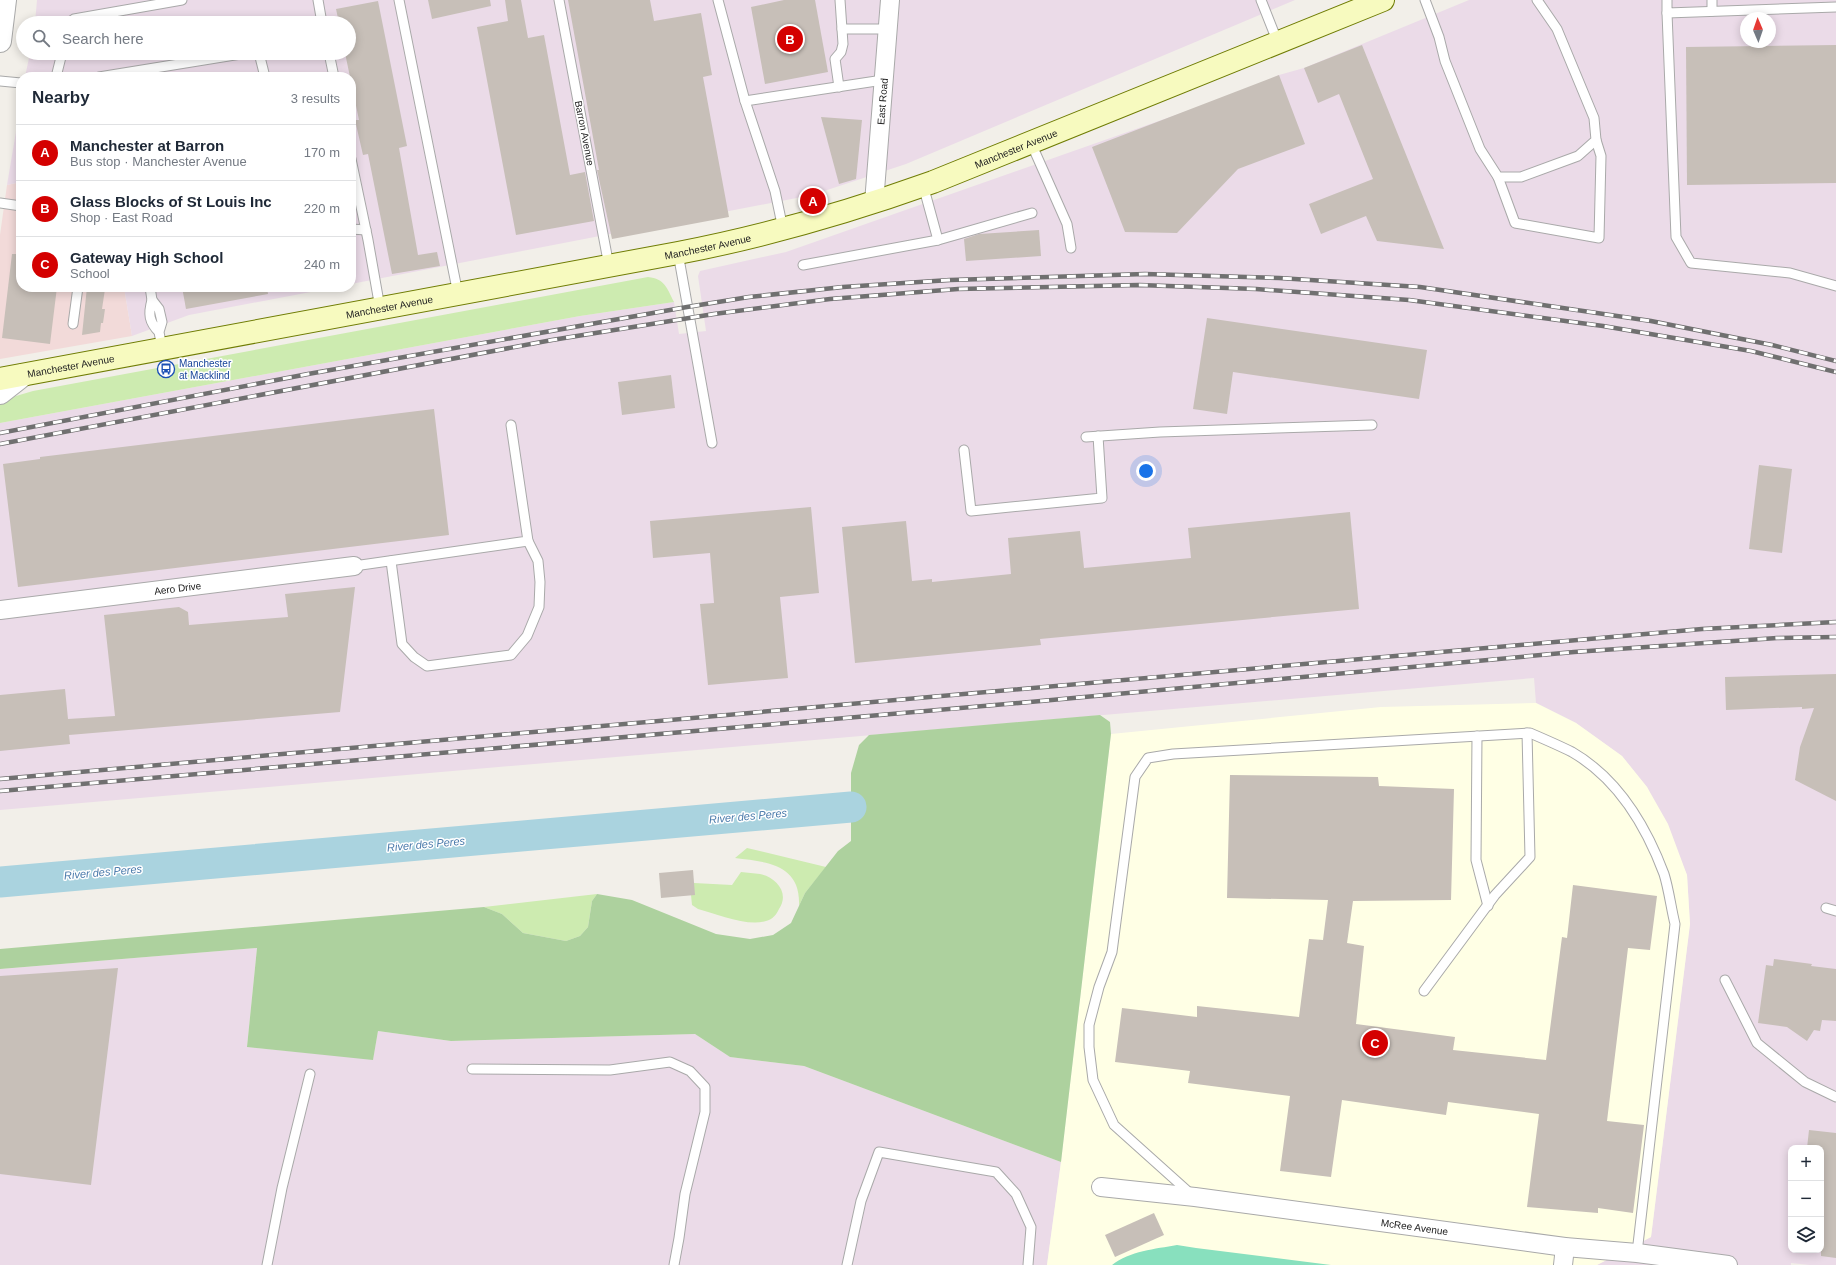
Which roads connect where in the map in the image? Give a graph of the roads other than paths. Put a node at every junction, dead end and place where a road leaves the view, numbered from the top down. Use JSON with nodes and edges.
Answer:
{"nodes":[{"id":1,"x":6,"y":0,"type":"edge"},
{"id":2,"x":182,"y":0,"type":"edge"},
{"id":3,"x":318,"y":0,"type":"edge"},
{"id":4,"x":398,"y":0,"type":"edge"},
{"id":5,"x":559,"y":0,"type":"edge"},
{"id":6,"x":718,"y":0,"type":"edge"},
{"id":7,"x":840,"y":0,"type":"edge"},
{"id":8,"x":890,"y":0,"type":"edge"},
{"id":9,"x":1261,"y":0,"type":"edge"},
{"id":10,"x":1383,"y":0,"type":"edge"},
{"id":11,"x":1425,"y":0,"type":"edge"},
{"id":12,"x":1537,"y":0,"type":"edge"},
{"id":13,"x":1667,"y":0,"type":"edge"},
{"id":14,"x":1712,"y":0,"type":"edge"},
{"id":15,"x":1836,"y":6,"type":"edge"},
{"id":16,"x":1712,"y":11,"type":"junction"},
{"id":17,"x":1667,"y":13,"type":"junction"},
{"id":18,"x":91,"y":16,"type":"edge"},
{"id":19,"x":321,"y":16,"type":"edge"},
{"id":20,"x":842,"y":29,"type":"junction"},
{"id":21,"x":888,"y":29,"type":"junction"},
{"id":22,"x":0,"y":42,"type":"edge"},
{"id":23,"x":1278,"y":43,"type":"junction"},
{"id":24,"x":60,"y":60,"type":"edge"},
{"id":25,"x":204,"y":60,"type":"edge"},
{"id":26,"x":261,"y":60,"type":"edge"},
{"id":27,"x":330,"y":60,"type":"edge"},
{"id":28,"x":57,"y":72,"type":"edge"},
{"id":29,"x":130,"y":72,"type":"edge"},
{"id":30,"x":264,"y":72,"type":"edge"},
{"id":31,"x":333,"y":72,"type":"edge"},
{"id":32,"x":883,"y":80,"type":"junction"},
{"id":33,"x":0,"y":81,"type":"edge"},
{"id":34,"x":16,"y":83,"type":"edge"},
{"id":35,"x":839,"y":87,"type":"junction"},
{"id":36,"x":746,"y":101,"type":"junction"},
{"id":37,"x":1596,"y":140,"type":"junction"},
{"id":38,"x":1031,"y":143,"type":"junction"},
{"id":39,"x":1498,"y":177,"type":"junction"},
{"id":40,"x":356,"y":182,"type":"edge"},
{"id":41,"x":922,"y":185,"type":"junction"},
{"id":42,"x":0,"y":203,"type":"edge"},
{"id":43,"x":874,"y":203,"type":"junction"},
{"id":44,"x":16,"y":205,"type":"edge"},
{"id":45,"x":1032,"y":214,"type":"dead end"},
{"id":46,"x":356,"y":229,"type":"edge"},
{"id":47,"x":366,"y":230,"type":"junction"},
{"id":48,"x":784,"y":230,"type":"junction"},
{"id":49,"x":938,"y":240,"type":"junction"},
{"id":50,"x":1071,"y":248,"type":"dead end"},
{"id":51,"x":678,"y":253,"type":"junction"},
{"id":52,"x":803,"y":265,"type":"dead end"},
{"id":53,"x":609,"y":266,"type":"junction"},
{"id":54,"x":1836,"y":286,"type":"edge"},
{"id":55,"x":77,"y":292,"type":"edge"},
{"id":56,"x":151,"y":292,"type":"edge"},
{"id":57,"x":458,"y":294,"type":"junction"},
{"id":58,"x":380,"y":308,"type":"junction"},
{"id":59,"x":73,"y":324,"type":"dead end"},
{"id":60,"x":161,"y":340,"type":"junction"},
{"id":61,"x":23,"y":375,"type":"junction"},
{"id":62,"x":0,"y":379,"type":"edge"},
{"id":63,"x":0,"y":393,"type":"edge"},
{"id":64,"x":511,"y":425,"type":"dead end"},
{"id":65,"x":1372,"y":425,"type":"dead end"},
{"id":66,"x":1098,"y":436,"type":"junction"},
{"id":67,"x":1086,"y":437,"type":"dead end"},
{"id":68,"x":712,"y":443,"type":"dead end"},
{"id":69,"x":964,"y":450,"type":"dead end"},
{"id":70,"x":528,"y":541,"type":"junction"},
{"id":71,"x":391,"y":561,"type":"junction"},
{"id":72,"x":354,"y":566,"type":"joint"},
{"id":73,"x":0,"y":610,"type":"edge"},
{"id":74,"x":1527,"y":733,"type":"junction"},
{"id":75,"x":1477,"y":736,"type":"junction"},
{"id":76,"x":1488,"y":906,"type":"junction"},
{"id":77,"x":1826,"y":908,"type":"dead end"},
{"id":78,"x":1836,"y":910,"type":"edge"},
{"id":79,"x":1725,"y":980,"type":"dead end"},
{"id":80,"x":1424,"y":991,"type":"dead end"},
{"id":81,"x":472,"y":1068,"type":"dead end"},
{"id":82,"x":310,"y":1074,"type":"dead end"},
{"id":83,"x":1836,"y":1097,"type":"edge"},
{"id":84,"x":1101,"y":1187,"type":"dead end"},
{"id":85,"x":1195,"y":1197,"type":"junction"},
{"id":86,"x":1565,"y":1247,"type":"junction"},
{"id":87,"x":1637,"y":1253,"type":"junction"},
{"id":88,"x":1666,"y":1261,"type":"edge"},
{"id":89,"x":267,"y":1265,"type":"edge"},
{"id":90,"x":674,"y":1265,"type":"edge"},
{"id":91,"x":847,"y":1265,"type":"edge"},
{"id":92,"x":1028,"y":1265,"type":"edge"},
{"id":93,"x":1563,"y":1265,"type":"edge"},
{"id":94,"x":1728,"y":1265,"type":"edge"}],
"edges":[{"from":1,"to":22,"type":"street"},
{"from":2,"to":18,"type":"lane"},
{"from":3,"to":19,"type":"lane"},
{"from":4,"to":57,"type":"lane"},
{"from":5,"to":53,"type":"lane","name":"Barron Avenue"},
{"from":6,"to":36,"type":"lane"},
{"from":7,"to":20,"type":"lane"},
{"from":8,"to":21,"type":"street","name":"East Road"},
{"from":9,"to":23,"type":"lane"},
{"from":10,"to":23,"type":"main road","name":"Manchester Avenue"},
{"from":11,"to":39,"type":"lane"},
{"from":12,"to":37,"type":"lane"},
{"from":13,"to":17,"type":"lane"},
{"from":14,"to":16,"type":"lane"},
{"from":15,"to":16,"type":"lane"},
{"from":16,"to":17,"type":"lane"},
{"from":17,"to":54,"type":"lane"},
{"from":20,"to":21,"type":"lane"},
{"from":20,"to":35,"type":"lane"},
{"from":21,"to":32,"type":"street","name":"East Road"},
{"from":23,"to":38,"type":"main road","name":"Manchester Avenue"},
{"from":24,"to":28,"type":"lane"},
{"from":25,"to":29,"type":"lane"},
{"from":26,"to":30,"type":"lane"},
{"from":27,"to":31,"type":"lane"},
{"from":32,"to":35,"type":"lane"},
{"from":32,"to":43,"type":"street","name":"East Road"},
{"from":33,"to":34,"type":"lane"},
{"from":35,"to":36,"type":"lane"},
{"from":36,"to":48,"type":"lane"},
{"from":37,"to":39,"type":"lane"},
{"from":37,"to":39,"type":"lane"},
{"from":38,"to":41,"type":"main road","name":"Manchester Avenue"},
{"from":38,"to":50,"type":"lane"},
{"from":40,"to":47,"type":"lane"},
{"from":41,"to":43,"type":"main road","name":"Manchester Avenue"},
{"from":41,"to":49,"type":"lane"},
{"from":42,"to":44,"type":"lane"},
{"from":43,"to":48,"type":"main road","name":"Manchester Avenue"},
{"from":45,"to":49,"type":"lane"},
{"from":46,"to":47,"type":"lane"},
{"from":47,"to":58,"type":"lane"},
{"from":48,"to":51,"type":"main road","name":"Manchester Avenue"},
{"from":49,"to":52,"type":"lane"},
{"from":51,"to":53,"type":"main road","name":"Manchester Avenue"},
{"from":51,"to":68,"type":"lane"},
{"from":53,"to":57,"type":"main road","name":"Manchester Avenue"},
{"from":55,"to":59,"type":"lane"},
{"from":56,"to":60,"type":"lane"},
{"from":57,"to":58,"type":"main road","name":"Manchester Avenue"},
{"from":58,"to":60,"type":"main road","name":"Manchester Avenue"},
{"from":60,"to":61,"type":"main road","name":"Manchester Avenue"},
{"from":61,"to":62,"type":"main road","name":"Manchester Avenue"},
{"from":61,"to":63,"type":"street"},
{"from":64,"to":70,"type":"lane"},
{"from":65,"to":66,"type":"lane"},
{"from":66,"to":67,"type":"lane"},
{"from":66,"to":69,"type":"lane"},
{"from":70,"to":71,"type":"lane"},
{"from":70,"to":71,"type":"lane"},
{"from":71,"to":72,"type":"lane"},
{"from":72,"to":73,"type":"street","name":"Aero Drive"},
{"from":74,"to":75,"type":"lane"},
{"from":74,"to":76,"type":"lane"},
{"from":74,"to":87,"type":"lane"},
{"from":75,"to":76,"type":"lane"},
{"from":75,"to":85,"type":"lane"},
{"from":76,"to":80,"type":"lane"},
{"from":77,"to":78,"type":"lane"},
{"from":79,"to":83,"type":"lane"},
{"from":81,"to":90,"type":"lane"},
{"from":82,"to":89,"type":"lane"},
{"from":84,"to":85,"type":"street","name":"McRee Avenue"},
{"from":85,"to":86,"type":"street","name":"McRee Avenue"},
{"from":86,"to":87,"type":"street","name":"McRee Avenue"},
{"from":86,"to":93,"type":"street"},
{"from":87,"to":88,"type":"street","name":"McRee Avenue"},
{"from":88,"to":94,"type":"street","name":"McRee Avenue"},
{"from":91,"to":92,"type":"lane"}]}
